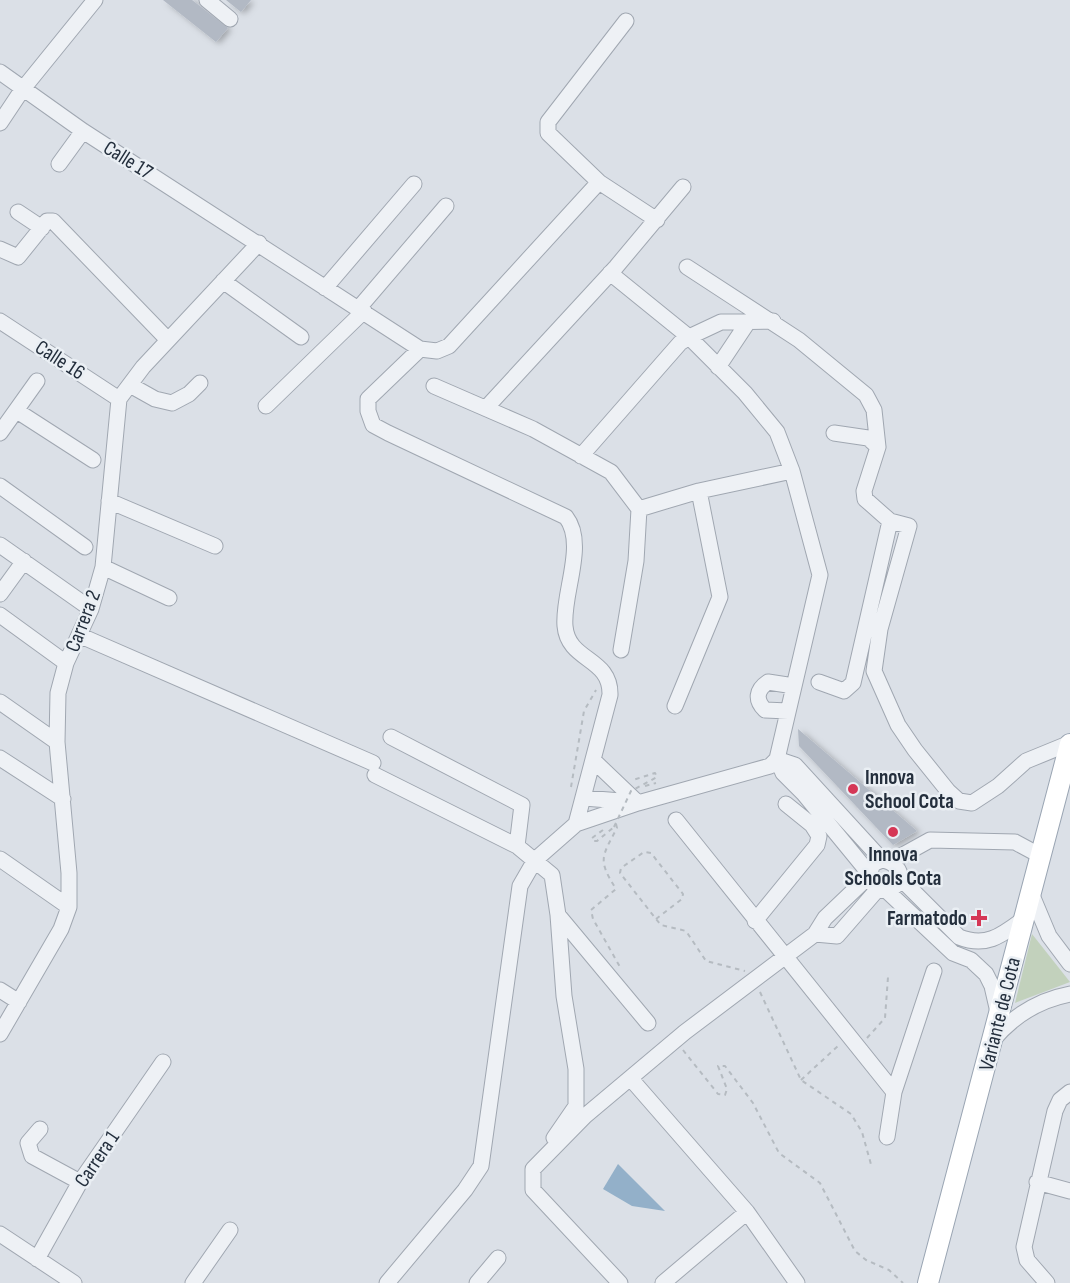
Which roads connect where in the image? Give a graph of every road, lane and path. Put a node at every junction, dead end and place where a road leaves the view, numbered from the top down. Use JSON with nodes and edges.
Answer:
{"nodes":[{"id":1,"x":95,"y":0,"type":"edge"},
{"id":2,"x":207,"y":0,"type":"edge"},
{"id":3,"x":230,"y":19,"type":"dead end"},
{"id":4,"x":626,"y":21,"type":"dead end"},
{"id":5,"x":0,"y":72,"type":"edge"},
{"id":6,"x":22,"y":90,"type":"junction"},
{"id":7,"x":0,"y":123,"type":"edge"},
{"id":8,"x":83,"y":131,"type":"junction"},
{"id":9,"x":59,"y":164,"type":"dead end"},
{"id":10,"x":599,"y":182,"type":"junction"},
{"id":11,"x":414,"y":184,"type":"dead end"},
{"id":12,"x":683,"y":187,"type":"dead end"},
{"id":13,"x":446,"y":206,"type":"dead end"},
{"id":14,"x":18,"y":212,"type":"dead end"},
{"id":15,"x":657,"y":220,"type":"junction"},
{"id":16,"x":42,"y":228,"type":"junction"},
{"id":17,"x":259,"y":243,"type":"junction"},
{"id":18,"x":0,"y":249,"type":"edge"},
{"id":19,"x":687,"y":267,"type":"dead end"},
{"id":20,"x":610,"y":273,"type":"junction"},
{"id":21,"x":223,"y":282,"type":"junction"},
{"id":22,"x":325,"y":288,"type":"junction"},
{"id":23,"x":361,"y":310,"type":"junction"},
{"id":24,"x":0,"y":321,"type":"edge"},
{"id":25,"x":773,"y":321,"type":"junction"},
{"id":26,"x":748,"y":322,"type":"junction"},
{"id":27,"x":689,"y":336,"type":"junction"},
{"id":28,"x":301,"y":337,"type":"dead end"},
{"id":29,"x":168,"y":340,"type":"junction"},
{"id":30,"x":420,"y":349,"type":"junction"},
{"id":31,"x":718,"y":367,"type":"junction"},
{"id":32,"x":37,"y":381,"type":"dead end"},
{"id":33,"x":200,"y":383,"type":"dead end"},
{"id":34,"x":130,"y":385,"type":"junction"},
{"id":35,"x":434,"y":386,"type":"dead end"},
{"id":36,"x":119,"y":399,"type":"junction"},
{"id":37,"x":266,"y":406,"type":"dead end"},
{"id":38,"x":486,"y":408,"type":"junction"},
{"id":39,"x":17,"y":411,"type":"junction"},
{"id":40,"x":0,"y":433,"type":"edge"},
{"id":41,"x":834,"y":433,"type":"dead end"},
{"id":42,"x":878,"y":447,"type":"junction"},
{"id":43,"x":581,"y":456,"type":"junction"},
{"id":44,"x":93,"y":460,"type":"dead end"},
{"id":45,"x":792,"y":471,"type":"junction"},
{"id":46,"x":0,"y":486,"type":"edge"},
{"id":47,"x":699,"y":491,"type":"junction"},
{"id":48,"x":109,"y":501,"type":"junction"},
{"id":49,"x":639,"y":509,"type":"junction"},
{"id":50,"x":890,"y":521,"type":"junction"},
{"id":51,"x":0,"y":545,"type":"edge"},
{"id":52,"x":215,"y":546,"type":"dead end"},
{"id":53,"x":85,"y":547,"type":"dead end"},
{"id":54,"x":24,"y":561,"type":"junction"},
{"id":55,"x":103,"y":567,"type":"junction"},
{"id":56,"x":0,"y":594,"type":"edge"},
{"id":57,"x":169,"y":598,"type":"dead end"},
{"id":58,"x":91,"y":609,"type":"junction"},
{"id":59,"x":0,"y":615,"type":"edge"},
{"id":60,"x":81,"y":636,"type":"junction"},
{"id":61,"x":621,"y":650,"type":"dead end"},
{"id":62,"x":66,"y":663,"type":"junction"},
{"id":63,"x":819,"y":682,"type":"dead end"},
{"id":64,"x":610,"y":683,"type":"junction"},
{"id":65,"x":794,"y":686,"type":"junction"},
{"id":66,"x":0,"y":702,"type":"edge"},
{"id":67,"x":675,"y":706,"type":"dead end"},
{"id":68,"x":788,"y":711,"type":"junction"},
{"id":69,"x":391,"y":737,"type":"dead end"},
{"id":70,"x":57,"y":742,"type":"junction"},
{"id":71,"x":1070,"y":744,"type":"edge"},
{"id":72,"x":0,"y":758,"type":"edge"},
{"id":73,"x":777,"y":759,"type":"junction"},
{"id":74,"x":593,"y":760,"type":"junction"},
{"id":75,"x":633,"y":780,"type":"dead end"},
{"id":76,"x":634,"y":786,"type":"dead end"},
{"id":77,"x":645,"y":786,"type":"dead end"},
{"id":78,"x":658,"y":787,"type":"dead end"},
{"id":79,"x":629,"y":788,"type":"dead end"},
{"id":80,"x":578,"y":795,"type":"junction"},
{"id":81,"x":63,"y":800,"type":"junction"},
{"id":82,"x":639,"y":802,"type":"junction"},
{"id":83,"x":786,"y":804,"type":"dead end"},
{"id":84,"x":676,"y":820,"type":"dead end"},
{"id":85,"x":576,"y":824,"type":"junction"},
{"id":86,"x":517,"y":846,"type":"junction"},
{"id":87,"x":1041,"y":856,"type":"junction"},
{"id":88,"x":0,"y":859,"type":"edge"},
{"id":89,"x":535,"y":860,"type":"junction"},
{"id":90,"x":893,"y":867,"type":"junction"},
{"id":91,"x":875,"y":883,"type":"junction"},
{"id":92,"x":1032,"y":893,"type":"junction"},
{"id":93,"x":69,"y":907,"type":"junction"},
{"id":94,"x":558,"y":915,"type":"junction"},
{"id":95,"x":1024,"y":918,"type":"junction"},
{"id":96,"x":755,"y":921,"type":"junction"},
{"id":97,"x":816,"y":934,"type":"junction"},
{"id":98,"x":786,"y":958,"type":"junction"},
{"id":99,"x":1070,"y":964,"type":"edge"},
{"id":100,"x":621,"y":968,"type":"dead end"},
{"id":101,"x":934,"y":971,"type":"dead end"},
{"id":102,"x":888,"y":977,"type":"dead end"},
{"id":103,"x":0,"y":990,"type":"edge"},
{"id":104,"x":1070,"y":994,"type":"edge"},
{"id":105,"x":20,"y":1002,"type":"junction"},
{"id":106,"x":999,"y":1017,"type":"junction"},
{"id":107,"x":648,"y":1023,"type":"dead end"},
{"id":108,"x":0,"y":1034,"type":"edge"},
{"id":109,"x":676,"y":1040,"type":"junction"},
{"id":110,"x":993,"y":1040,"type":"junction"},
{"id":111,"x":853,"y":1042,"type":"junction"},
{"id":112,"x":163,"y":1062,"type":"dead end"},
{"id":113,"x":631,"y":1079,"type":"junction"},
{"id":114,"x":801,"y":1080,"type":"dead end"},
{"id":115,"x":894,"y":1092,"type":"junction"},
{"id":116,"x":1070,"y":1092,"type":"edge"},
{"id":117,"x":40,"y":1129,"type":"dead end"},
{"id":118,"x":887,"y":1137,"type":"dead end"},
{"id":119,"x":533,"y":1169,"type":"junction"},
{"id":120,"x":80,"y":1182,"type":"junction"},
{"id":121,"x":1037,"y":1182,"type":"junction"},
{"id":122,"x":1070,"y":1191,"type":"edge"},
{"id":123,"x":747,"y":1212,"type":"junction"},
{"id":124,"x":230,"y":1230,"type":"dead end"},
{"id":125,"x":0,"y":1234,"type":"edge"},
{"id":126,"x":498,"y":1258,"type":"dead end"},
{"id":127,"x":37,"y":1259,"type":"junction"},
{"id":128,"x":74,"y":1283,"type":"edge"},
{"id":129,"x":193,"y":1283,"type":"edge"},
{"id":130,"x":387,"y":1283,"type":"edge"},
{"id":131,"x":477,"y":1283,"type":"edge"},
{"id":132,"x":620,"y":1283,"type":"edge"},
{"id":133,"x":663,"y":1283,"type":"edge"},
{"id":134,"x":797,"y":1283,"type":"edge"},
{"id":135,"x":903,"y":1283,"type":"edge"},
{"id":136,"x":928,"y":1283,"type":"edge"},
{"id":137,"x":1047,"y":1283,"type":"edge"}],
"edges":[{"from":1,"to":6,"type":"street"},
{"from":2,"to":3,"type":"street"},
{"from":4,"to":10,"type":"street"},
{"from":5,"to":6,"type":"street","name":"Calle 17"},
{"from":6,"to":7,"type":"street"},
{"from":6,"to":8,"type":"street","name":"Calle 17"},
{"from":8,"to":9,"type":"street"},
{"from":8,"to":17,"type":"street","name":"Calle 17"},
{"from":10,"to":15,"type":"street"},
{"from":10,"to":30,"type":"street"},
{"from":11,"to":22,"type":"street"},
{"from":12,"to":15,"type":"street"},
{"from":13,"to":23,"type":"street"},
{"from":14,"to":16,"type":"street"},
{"from":15,"to":20,"type":"street"},
{"from":16,"to":18,"type":"street"},
{"from":16,"to":29,"type":"street"},
{"from":17,"to":21,"type":"street"},
{"from":17,"to":22,"type":"street","name":"Calle 17"},
{"from":19,"to":25,"type":"street"},
{"from":20,"to":27,"type":"street"},
{"from":20,"to":38,"type":"street"},
{"from":21,"to":28,"type":"street"},
{"from":21,"to":29,"type":"street"},
{"from":22,"to":23,"type":"street","name":"Calle 17"},
{"from":23,"to":30,"type":"street","name":"Calle 17"},
{"from":23,"to":37,"type":"street"},
{"from":24,"to":36,"type":"street","name":"Calle 16"},
{"from":25,"to":26,"type":"street"},
{"from":25,"to":42,"type":"street"},
{"from":26,"to":27,"type":"street"},
{"from":26,"to":31,"type":"street"},
{"from":27,"to":31,"type":"street"},
{"from":27,"to":43,"type":"street"},
{"from":29,"to":34,"type":"street"},
{"from":30,"to":64,"type":"street"},
{"from":31,"to":45,"type":"street"},
{"from":32,"to":39,"type":"street"},
{"from":33,"to":34,"type":"street"},
{"from":34,"to":36,"type":"street"},
{"from":35,"to":38,"type":"street"},
{"from":36,"to":48,"type":"street","name":"Carrera 2"},
{"from":38,"to":43,"type":"street"},
{"from":39,"to":40,"type":"street"},
{"from":39,"to":44,"type":"street"},
{"from":41,"to":42,"type":"street"},
{"from":42,"to":50,"type":"street"},
{"from":43,"to":49,"type":"street"},
{"from":45,"to":47,"type":"street"},
{"from":45,"to":65,"type":"street"},
{"from":46,"to":53,"type":"street"},
{"from":47,"to":49,"type":"street"},
{"from":47,"to":67,"type":"street"},
{"from":48,"to":52,"type":"street"},
{"from":48,"to":55,"type":"street","name":"Carrera 2"},
{"from":49,"to":61,"type":"street"},
{"from":50,"to":63,"type":"street"},
{"from":50,"to":71,"type":"street"},
{"from":51,"to":54,"type":"street"},
{"from":54,"to":56,"type":"street"},
{"from":54,"to":58,"type":"street"},
{"from":55,"to":57,"type":"street"},
{"from":55,"to":58,"type":"street","name":"Carrera 2"},
{"from":58,"to":60,"type":"street","name":"Carrera 2"},
{"from":59,"to":62,"type":"street"},
{"from":60,"to":62,"type":"street","name":"Carrera 2"},
{"from":60,"to":86,"type":"street"},
{"from":62,"to":70,"type":"street","name":"Carrera 2"},
{"from":64,"to":74,"type":"street"},
{"from":64,"to":80,"type":"path"},
{"from":65,"to":68,"type":"street"},
{"from":65,"to":68,"type":"street"},
{"from":66,"to":70,"type":"street"},
{"from":68,"to":73,"type":"street"},
{"from":69,"to":86,"type":"street"},
{"from":70,"to":81,"type":"street","name":"Carrera 2"},
{"from":71,"to":87,"type":"main road","name":"Variante de Cota"},
{"from":72,"to":81,"type":"street"},
{"from":73,"to":82,"type":"street"},
{"from":73,"to":90,"type":"street"},
{"from":73,"to":91,"type":"street"},
{"from":74,"to":80,"type":"street"},
{"from":74,"to":82,"type":"street"},
{"from":75,"to":100,"type":"path","bridge":true},
{"from":76,"to":77,"type":"path","bridge":true},
{"from":78,"to":79,"type":"path"},
{"from":80,"to":82,"type":"street"},
{"from":80,"to":85,"type":"street"},
{"from":81,"to":93,"type":"street","name":"Carrera 2"},
{"from":82,"to":85,"type":"street"},
{"from":83,"to":96,"type":"street"},
{"from":84,"to":96,"type":"street"},
{"from":85,"to":89,"type":"street"},
{"from":86,"to":89,"type":"street"},
{"from":87,"to":90,"type":"street"},
{"from":87,"to":92,"type":"main road","name":"Variante de Cota"},
{"from":88,"to":93,"type":"street"},
{"from":89,"to":94,"type":"street"},
{"from":89,"to":130,"type":"street"},
{"from":90,"to":91,"type":"street"},
{"from":90,"to":91,"type":"street"},
{"from":90,"to":95,"type":"street"},
{"from":91,"to":97,"type":"street"},
{"from":91,"to":97,"type":"street"},
{"from":91,"to":106,"type":"street"},
{"from":92,"to":95,"type":"main road","name":"Variante de Cota"},
{"from":92,"to":99,"type":"street"},
{"from":93,"to":105,"type":"street","name":"Carrera 2"},
{"from":94,"to":107,"type":"street"},
{"from":94,"to":119,"type":"street"},
{"from":95,"to":106,"type":"main road","name":"Variante de Cota"},
{"from":96,"to":98,"type":"street"},
{"from":97,"to":98,"type":"street"},
{"from":98,"to":109,"type":"street"},
{"from":98,"to":111,"type":"street"},
{"from":101,"to":115,"type":"street"},
{"from":102,"to":111,"type":"path"},
{"from":103,"to":105,"type":"street"},
{"from":104,"to":110,"type":"street"},
{"from":105,"to":108,"type":"street","name":"Carrera 2"},
{"from":106,"to":110,"type":"main road","name":"Variante de Cota"},
{"from":109,"to":113,"type":"street"},
{"from":109,"to":135,"type":"path"},
{"from":110,"to":136,"type":"main road","name":"Variante de Cota"},
{"from":111,"to":114,"type":"path"},
{"from":111,"to":115,"type":"street"},
{"from":112,"to":120,"type":"street","name":"Carrera 1"},
{"from":113,"to":119,"type":"street"},
{"from":113,"to":123,"type":"street"},
{"from":115,"to":118,"type":"street"},
{"from":116,"to":121,"type":"street"},
{"from":117,"to":120,"type":"street"},
{"from":119,"to":132,"type":"street"},
{"from":120,"to":127,"type":"street","name":"Carrera 1"},
{"from":121,"to":122,"type":"street"},
{"from":121,"to":137,"type":"street"},
{"from":123,"to":133,"type":"street"},
{"from":123,"to":134,"type":"street"},
{"from":124,"to":129,"type":"street"},
{"from":125,"to":127,"type":"street"},
{"from":126,"to":131,"type":"street"},
{"from":127,"to":128,"type":"street"}]}
